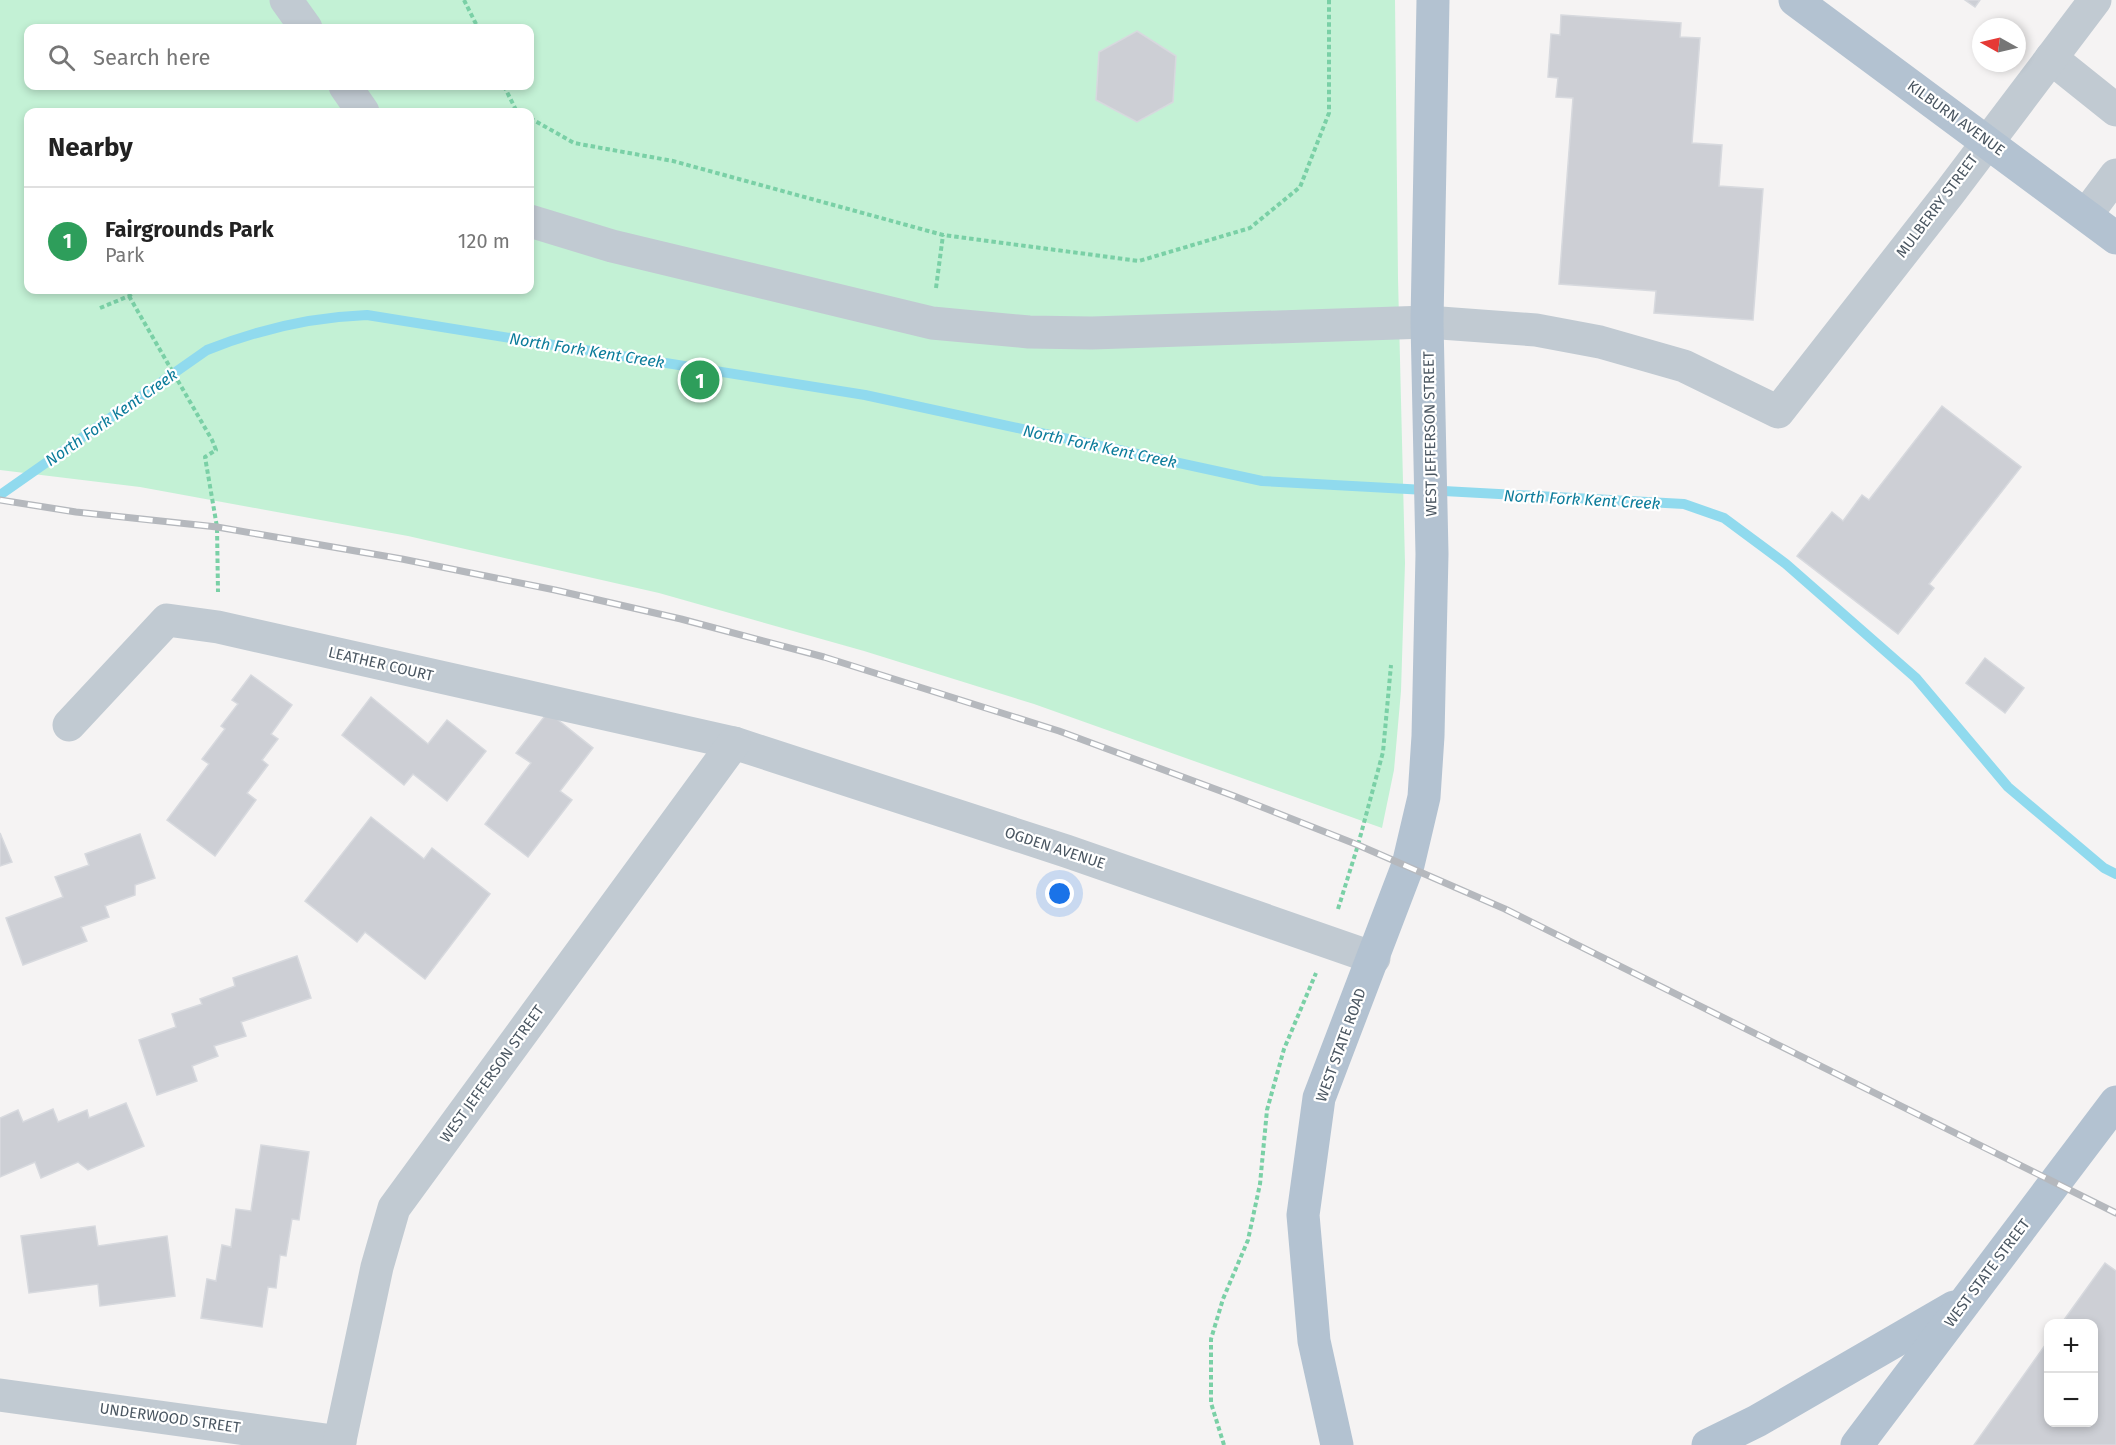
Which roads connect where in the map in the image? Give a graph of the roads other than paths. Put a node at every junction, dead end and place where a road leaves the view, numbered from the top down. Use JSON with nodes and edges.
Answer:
{"nodes":[{"id":1,"x":286,"y":0,"type":"edge"},
{"id":2,"x":1433,"y":0,"type":"edge"},
{"id":3,"x":1795,"y":0,"type":"edge"},
{"id":4,"x":2096,"y":0,"type":"edge"},
{"id":5,"x":303,"y":24,"type":"edge"},
{"id":6,"x":2051,"y":58,"type":"junction"},
{"id":7,"x":348,"y":90,"type":"edge"},
{"id":8,"x":360,"y":108,"type":"edge"},
{"id":9,"x":2116,"y":110,"type":"edge"},
{"id":10,"x":1987,"y":141,"type":"junction"},
{"id":11,"x":2116,"y":175,"type":"edge"},
{"id":12,"x":2086,"y":215,"type":"junction"},
{"id":13,"x":534,"y":222,"type":"edge"},
{"id":14,"x":2116,"y":238,"type":"edge"},
{"id":15,"x":1427,"y":322,"type":"junction"},
{"id":16,"x":69,"y":725,"type":"dead end"},
{"id":17,"x":734,"y":743,"type":"junction"},
{"id":18,"x":1408,"y":866,"type":"joint"},
{"id":19,"x":1374,"y":958,"type":"junction"},
{"id":20,"x":2116,"y":1102,"type":"edge"},
{"id":21,"x":1966,"y":1300,"type":"junction"},
{"id":22,"x":0,"y":1395,"type":"edge"},
{"id":23,"x":340,"y":1443,"type":"edge"},
{"id":24,"x":1337,"y":1445,"type":"edge"},
{"id":25,"x":1708,"y":1445,"type":"edge"},
{"id":26,"x":1857,"y":1445,"type":"edge"}],
"edges":[{"from":1,"to":5,"type":"street"},
{"from":2,"to":15,"type":"main road","name":"WEST JEFFERSON STREET"},
{"from":3,"to":10,"type":"main road","name":"KILBURN AVENUE"},
{"from":4,"to":6,"type":"street","name":"MULBERRY STREET"},
{"from":6,"to":9,"type":"street"},
{"from":6,"to":10,"type":"street","name":"MULBERRY STREET"},
{"from":7,"to":8,"type":"street"},
{"from":10,"to":12,"type":"main road","name":"KILBURN AVENUE"},
{"from":10,"to":15,"type":"street","name":"MULBERRY STREET"},
{"from":11,"to":12,"type":"street"},
{"from":12,"to":14,"type":"main road","name":"KILBURN AVENUE"},
{"from":13,"to":15,"type":"street"},
{"from":15,"to":18,"type":"main road","name":"WEST JEFFERSON STREET"},
{"from":16,"to":17,"type":"street","name":"LEATHER COURT"},
{"from":17,"to":19,"type":"street","name":"OGDEN AVENUE"},
{"from":17,"to":23,"type":"street","name":"WEST JEFFERSON STREET"},
{"from":18,"to":19,"type":"main road","name":"WEST STATE ROAD"},
{"from":19,"to":24,"type":"main road","name":"WEST STATE ROAD"},
{"from":20,"to":21,"type":"main road","name":"WEST STATE STREET"},
{"from":21,"to":25,"type":"main road"},
{"from":21,"to":26,"type":"main road","name":"WEST STATE STREET"},
{"from":22,"to":23,"type":"street","name":"UNDERWOOD STREET"}]}
